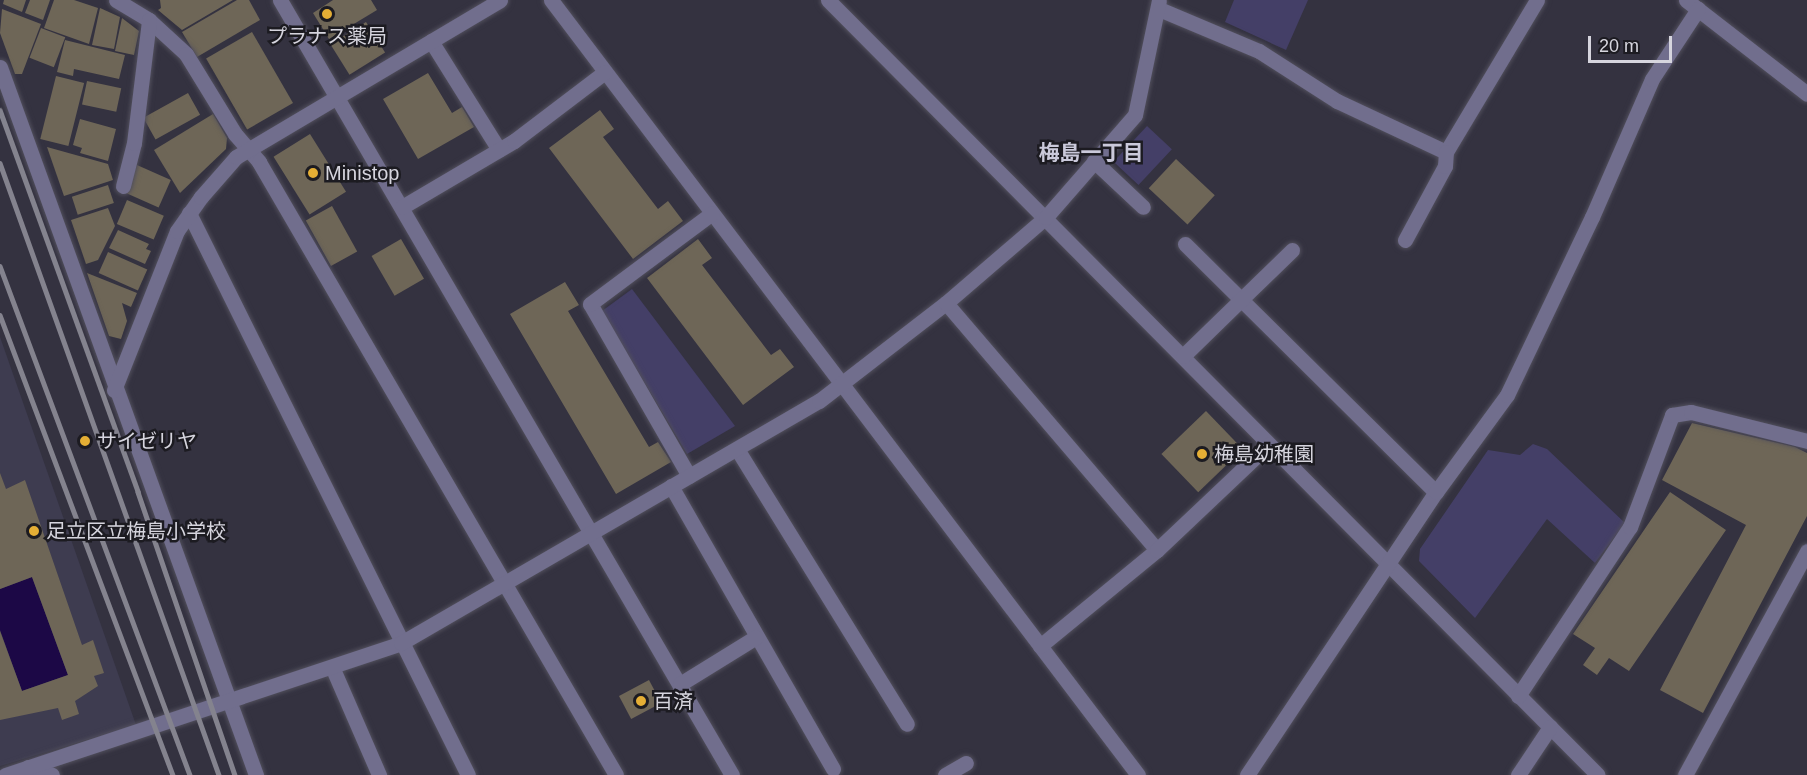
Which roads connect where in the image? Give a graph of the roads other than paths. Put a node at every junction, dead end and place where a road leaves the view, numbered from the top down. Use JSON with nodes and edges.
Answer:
{"nodes":[{"id":1,"x":116,"y":0,"type":"edge"},
{"id":2,"x":279,"y":0,"type":"edge"},
{"id":3,"x":500,"y":0,"type":"edge"},
{"id":4,"x":551,"y":0,"type":"edge"},
{"id":5,"x":828,"y":0,"type":"edge"},
{"id":6,"x":1537,"y":0,"type":"edge"},
{"id":7,"x":1159,"y":4,"type":"edge"},
{"id":8,"x":1692,"y":5,"type":"edge"},
{"id":9,"x":148,"y":20,"type":"junction"},
{"id":10,"x":431,"y":41,"type":"junction"},
{"id":11,"x":0,"y":67,"type":"edge"},
{"id":12,"x":605,"y":72,"type":"junction"},
{"id":13,"x":1807,"y":94,"type":"edge"},
{"id":14,"x":336,"y":98,"type":"junction"},
{"id":15,"x":247,"y":148,"type":"junction"},
{"id":16,"x":499,"y":150,"type":"junction"},
{"id":17,"x":1446,"y":152,"type":"junction"},
{"id":18,"x":1094,"y":161,"type":"junction"},
{"id":19,"x":123,"y":186,"type":"dead end"},
{"id":20,"x":402,"y":207,"type":"junction"},
{"id":21,"x":1143,"y":207,"type":"dead end"},
{"id":22,"x":189,"y":213,"type":"junction"},
{"id":23,"x":712,"y":213,"type":"junction"},
{"id":24,"x":1046,"y":217,"type":"junction"},
{"id":25,"x":1405,"y":240,"type":"dead end"},
{"id":26,"x":1185,"y":244,"type":"dead end"},
{"id":27,"x":1292,"y":250,"type":"dead end"},
{"id":28,"x":1242,"y":298,"type":"junction"},
{"id":29,"x":946,"y":303,"type":"junction"},
{"id":30,"x":1183,"y":356,"type":"junction"},
{"id":31,"x":842,"y":385,"type":"junction"},
{"id":32,"x":114,"y":390,"type":"junction"},
{"id":33,"x":1807,"y":441,"type":"edge"},
{"id":34,"x":1269,"y":444,"type":"junction"},
{"id":35,"x":737,"y":448,"type":"junction"},
{"id":36,"x":689,"y":476,"type":"junction"},
{"id":37,"x":671,"y":486,"type":"junction"},
{"id":38,"x":1436,"y":492,"type":"junction"},
{"id":39,"x":592,"y":533,"type":"junction"},
{"id":40,"x":1157,"y":550,"type":"junction"},
{"id":41,"x":1807,"y":551,"type":"edge"},
{"id":42,"x":1389,"y":563,"type":"junction"},
{"id":43,"x":506,"y":583,"type":"junction"},
{"id":44,"x":756,"y":637,"type":"junction"},
{"id":45,"x":401,"y":643,"type":"junction"},
{"id":46,"x":1040,"y":646,"type":"junction"},
{"id":47,"x":333,"y":669,"type":"junction"},
{"id":48,"x":680,"y":684,"type":"junction"},
{"id":49,"x":1518,"y":696,"type":"junction"},
{"id":50,"x":230,"y":701,"type":"junction"},
{"id":51,"x":907,"y":724,"type":"dead end"},
{"id":52,"x":1550,"y":727,"type":"junction"},
{"id":53,"x":966,"y":763,"type":"dead end"},
{"id":54,"x":28,"y":767,"type":"junction"},
{"id":55,"x":833,"y":769,"type":"dead end"},
{"id":56,"x":5,"y":775,"type":"edge"},
{"id":57,"x":52,"y":775,"type":"edge"},
{"id":58,"x":256,"y":775,"type":"edge"},
{"id":59,"x":379,"y":775,"type":"edge"},
{"id":60,"x":468,"y":775,"type":"edge"},
{"id":61,"x":616,"y":775,"type":"edge"},
{"id":62,"x":732,"y":775,"type":"edge"},
{"id":63,"x":945,"y":775,"type":"edge"},
{"id":64,"x":1138,"y":775,"type":"edge"},
{"id":65,"x":1247,"y":775,"type":"edge"},
{"id":66,"x":1518,"y":775,"type":"edge"},
{"id":67,"x":1598,"y":775,"type":"edge"},
{"id":68,"x":1685,"y":775,"type":"edge"}],
"edges":[{"from":1,"to":9,"type":"street"},
{"from":2,"to":14,"type":"street"},
{"from":3,"to":10,"type":"street"},
{"from":4,"to":12,"type":"street"},
{"from":5,"to":24,"type":"street"},
{"from":6,"to":17,"type":"street"},
{"from":7,"to":17,"type":"street"},
{"from":7,"to":18,"type":"street"},
{"from":8,"to":13,"type":"street"},
{"from":8,"to":38,"type":"street"},
{"from":9,"to":15,"type":"street"},
{"from":9,"to":19,"type":"street"},
{"from":10,"to":14,"type":"street"},
{"from":10,"to":16,"type":"street"},
{"from":11,"to":32,"type":"street"},
{"from":12,"to":16,"type":"street"},
{"from":12,"to":23,"type":"street"},
{"from":14,"to":15,"type":"street"},
{"from":14,"to":20,"type":"street"},
{"from":15,"to":22,"type":"street"},
{"from":15,"to":43,"type":"street"},
{"from":16,"to":20,"type":"street"},
{"from":17,"to":25,"type":"street"},
{"from":18,"to":21,"type":"street"},
{"from":18,"to":24,"type":"street"},
{"from":20,"to":39,"type":"street"},
{"from":22,"to":32,"type":"street"},
{"from":22,"to":45,"type":"street"},
{"from":23,"to":31,"type":"street"},
{"from":23,"to":36,"type":"street"},
{"from":24,"to":29,"type":"street"},
{"from":24,"to":30,"type":"street"},
{"from":26,"to":28,"type":"street"},
{"from":27,"to":28,"type":"street"},
{"from":28,"to":30,"type":"street"},
{"from":28,"to":38,"type":"street"},
{"from":29,"to":31,"type":"street"},
{"from":29,"to":40,"type":"street"},
{"from":30,"to":34,"type":"street"},
{"from":31,"to":35,"type":"street"},
{"from":31,"to":46,"type":"street"},
{"from":32,"to":50,"type":"street"},
{"from":33,"to":49,"type":"street"},
{"from":34,"to":40,"type":"street"},
{"from":34,"to":42,"type":"street"},
{"from":35,"to":36,"type":"street"},
{"from":35,"to":51,"type":"street"},
{"from":36,"to":37,"type":"street"},
{"from":37,"to":39,"type":"street"},
{"from":37,"to":44,"type":"street"},
{"from":38,"to":42,"type":"street"},
{"from":39,"to":43,"type":"street"},
{"from":39,"to":48,"type":"street"},
{"from":40,"to":46,"type":"street"},
{"from":41,"to":68,"type":"street"},
{"from":42,"to":49,"type":"street"},
{"from":42,"to":65,"type":"street"},
{"from":43,"to":45,"type":"street"},
{"from":43,"to":61,"type":"street"},
{"from":44,"to":48,"type":"street"},
{"from":44,"to":55,"type":"street"},
{"from":45,"to":47,"type":"street"},
{"from":45,"to":60,"type":"street"},
{"from":46,"to":64,"type":"street"},
{"from":47,"to":50,"type":"street"},
{"from":47,"to":59,"type":"street"},
{"from":48,"to":62,"type":"street"},
{"from":49,"to":52,"type":"street"},
{"from":50,"to":54,"type":"street"},
{"from":50,"to":58,"type":"street"},
{"from":52,"to":66,"type":"street"},
{"from":52,"to":67,"type":"street"},
{"from":53,"to":63,"type":"street"},
{"from":54,"to":56,"type":"street"},
{"from":54,"to":57,"type":"street"}]}
